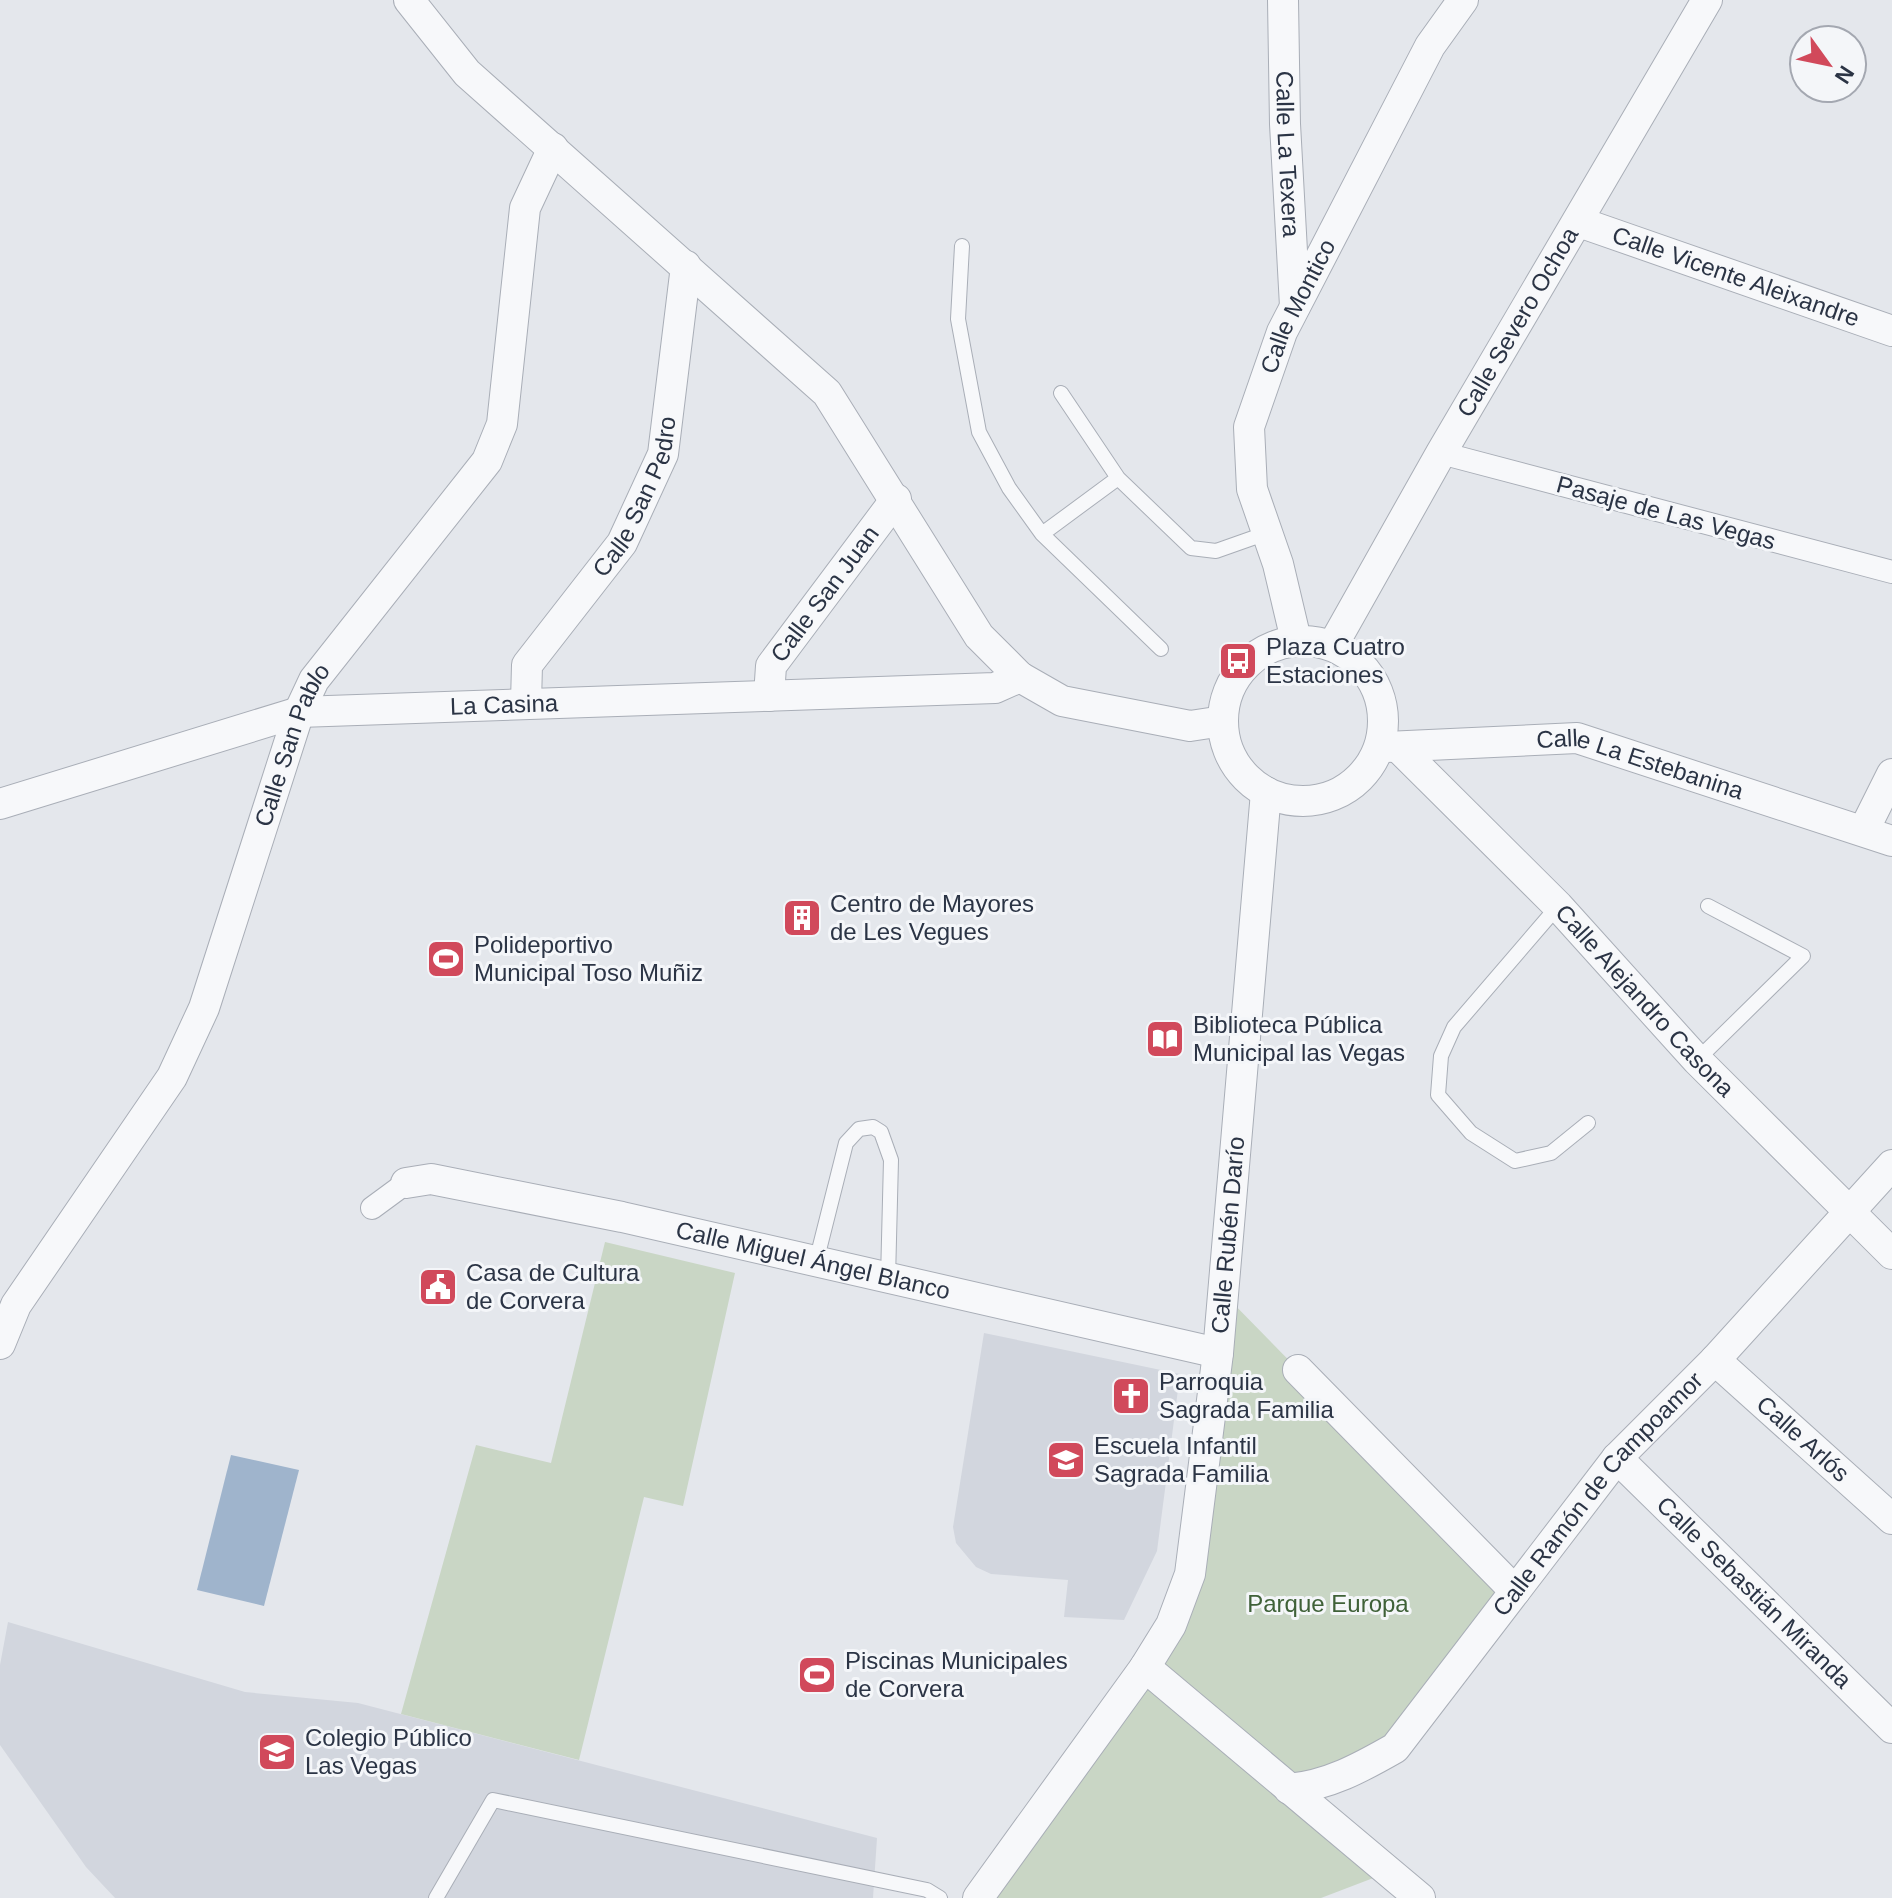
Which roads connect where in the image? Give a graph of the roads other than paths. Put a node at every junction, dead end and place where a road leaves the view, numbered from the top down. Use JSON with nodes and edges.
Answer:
{"nodes":[{"id":1,"x":409,"y":0,"type":"edge"},
{"id":2,"x":1283,"y":0,"type":"edge"},
{"id":3,"x":1463,"y":0,"type":"edge"},
{"id":4,"x":1707,"y":0,"type":"edge"},
{"id":5,"x":553,"y":148,"type":"junction"},
{"id":6,"x":1579,"y":222,"type":"junction"},
{"id":7,"x":962,"y":246,"type":"dead end"},
{"id":8,"x":686,"y":266,"type":"junction"},
{"id":9,"x":1295,"y":307,"type":"junction"},
{"id":10,"x":1892,"y":331,"type":"edge"},
{"id":11,"x":1061,"y":393,"type":"dead end"},
{"id":12,"x":1441,"y":453,"type":"junction"},
{"id":13,"x":1118,"y":478,"type":"junction"},
{"id":14,"x":896,"y":499,"type":"junction"},
{"id":15,"x":1267,"y":533,"type":"junction"},
{"id":16,"x":1042,"y":534,"type":"junction"},
{"id":17,"x":1892,"y":572,"type":"edge"},
{"id":18,"x":1296,"y":640,"type":"junction"},
{"id":19,"x":1333,"y":645,"type":"junction"},
{"id":20,"x":1161,"y":649,"type":"dead end"},
{"id":21,"x":1020,"y":677,"type":"junction"},
{"id":22,"x":769,"y":696,"type":"junction"},
{"id":23,"x":526,"y":702,"type":"junction"},
{"id":24,"x":299,"y":712,"type":"junction"},
{"id":25,"x":1223,"y":721,"type":"junction"},
{"id":26,"x":1389,"y":747,"type":"junction"},
{"id":27,"x":1892,"y":774,"type":"edge"},
{"id":28,"x":1266,"y":792,"type":"junction"},
{"id":29,"x":0,"y":804,"type":"edge"},
{"id":30,"x":1878,"y":835,"type":"edge"},
{"id":31,"x":1558,"y":906,"type":"junction"},
{"id":32,"x":1708,"y":906,"type":"dead end"},
{"id":33,"x":1697,"y":1060,"type":"junction"},
{"id":34,"x":1588,"y":1123,"type":"dead end"},
{"id":35,"x":1892,"y":1165,"type":"edge"},
{"id":36,"x":406,"y":1183,"type":"joint"},
{"id":37,"x":372,"y":1208,"type":"dead end"},
{"id":38,"x":1851,"y":1213,"type":"junction"},
{"id":39,"x":1892,"y":1254,"type":"edge"},
{"id":40,"x":816,"y":1262,"type":"junction"},
{"id":41,"x":888,"y":1279,"type":"junction"},
{"id":42,"x":0,"y":1344,"type":"edge"},
{"id":43,"x":1218,"y":1353,"type":"junction"},
{"id":44,"x":1715,"y":1360,"type":"junction"},
{"id":45,"x":1298,"y":1370,"type":"dead end"},
{"id":46,"x":1617,"y":1458,"type":"junction"},
{"id":47,"x":1892,"y":1519,"type":"edge"},
{"id":48,"x":1515,"y":1591,"type":"junction"},
{"id":49,"x":1145,"y":1667,"type":"junction"},
{"id":50,"x":1892,"y":1728,"type":"edge"},
{"id":51,"x":1289,"y":1789,"type":"junction"},
{"id":52,"x":436,"y":1898,"type":"edge"},
{"id":53,"x":940,"y":1898,"type":"edge"},
{"id":54,"x":978,"y":1898,"type":"edge"},
{"id":55,"x":1420,"y":1898,"type":"edge"}],
"edges":[{"from":1,"to":5,"type":"street"},
{"from":2,"to":9,"type":"street","name":"Calle La Texera"},
{"from":3,"to":9,"type":"street","name":"Calle Montico"},
{"from":4,"to":6,"type":"street","name":"Calle Severo Ochoa"},
{"from":5,"to":8,"type":"street"},
{"from":5,"to":24,"type":"street","name":"Calle San Pablo"},
{"from":6,"to":10,"type":"street","name":"Calle Vicente Aleixandre"},
{"from":6,"to":12,"type":"street","name":"Calle Severo Ochoa"},
{"from":7,"to":16,"type":"lane"},
{"from":8,"to":14,"type":"street"},
{"from":8,"to":23,"type":"street","name":"Calle San Pedro"},
{"from":9,"to":15,"type":"street","name":"Calle Montico"},
{"from":11,"to":13,"type":"lane"},
{"from":12,"to":17,"type":"street","name":"Pasaje de Las Vegas"},
{"from":12,"to":19,"type":"street","name":"Calle Severo Ochoa"},
{"from":13,"to":15,"type":"lane"},
{"from":13,"to":16,"type":"lane"},
{"from":14,"to":21,"type":"street"},
{"from":14,"to":22,"type":"street","name":"Calle San Juan"},
{"from":15,"to":18,"type":"street","name":"Calle Montico"},
{"from":16,"to":20,"type":"lane"},
{"from":18,"to":19,"type":"street"},
{"from":18,"to":25,"type":"street"},
{"from":19,"to":26,"type":"street"},
{"from":21,"to":22,"type":"street","name":"La Casina"},
{"from":21,"to":25,"type":"street"},
{"from":22,"to":23,"type":"street","name":"La Casina"},
{"from":23,"to":24,"type":"street","name":"La Casina"},
{"from":24,"to":29,"type":"street","name":"La Casina"},
{"from":24,"to":42,"type":"street","name":"Calle San Pablo"},
{"from":25,"to":28,"type":"street"},
{"from":26,"to":28,"type":"street"},
{"from":26,"to":30,"type":"street","name":"Calle La Estebanina"},
{"from":26,"to":31,"type":"street","name":"Calle Alejandro Casona"},
{"from":27,"to":30,"type":"street"},
{"from":28,"to":43,"type":"street","name":"Calle Rubén Darío"},
{"from":31,"to":33,"type":"street","name":"Calle Alejandro Casona"},
{"from":31,"to":34,"type":"lane"},
{"from":32,"to":33,"type":"lane"},
{"from":33,"to":38,"type":"street","name":"Calle Alejandro Casona"},
{"from":35,"to":38,"type":"street","name":"Calle Ramón de Campoamor"},
{"from":36,"to":37,"type":"street"},
{"from":36,"to":40,"type":"street","name":"Calle Miguel Ángel Blanco"},
{"from":38,"to":39,"type":"street","name":"Calle Alejandro Casona"},
{"from":38,"to":44,"type":"street","name":"Calle Ramón de Campoamor"},
{"from":40,"to":41,"type":"street","name":"Calle Miguel Ángel Blanco"},
{"from":40,"to":41,"type":"lane"},
{"from":41,"to":43,"type":"street","name":"Calle Miguel Ángel Blanco"},
{"from":43,"to":49,"type":"street","name":"Calle Rubén Darío"},
{"from":44,"to":46,"type":"street","name":"Calle Ramón de Campoamor"},
{"from":44,"to":47,"type":"street","name":"Calle Arlós"},
{"from":45,"to":48,"type":"street"},
{"from":46,"to":48,"type":"street","name":"Calle Ramón de Campoamor"},
{"from":46,"to":50,"type":"street","name":"Calle Sebastián Miranda"},
{"from":48,"to":51,"type":"street","name":"Calle Ramón de Campoamor"},
{"from":49,"to":51,"type":"street"},
{"from":49,"to":54,"type":"street","name":"Calle Rubén Darío"},
{"from":51,"to":55,"type":"street"},
{"from":52,"to":53,"type":"lane"}]}
